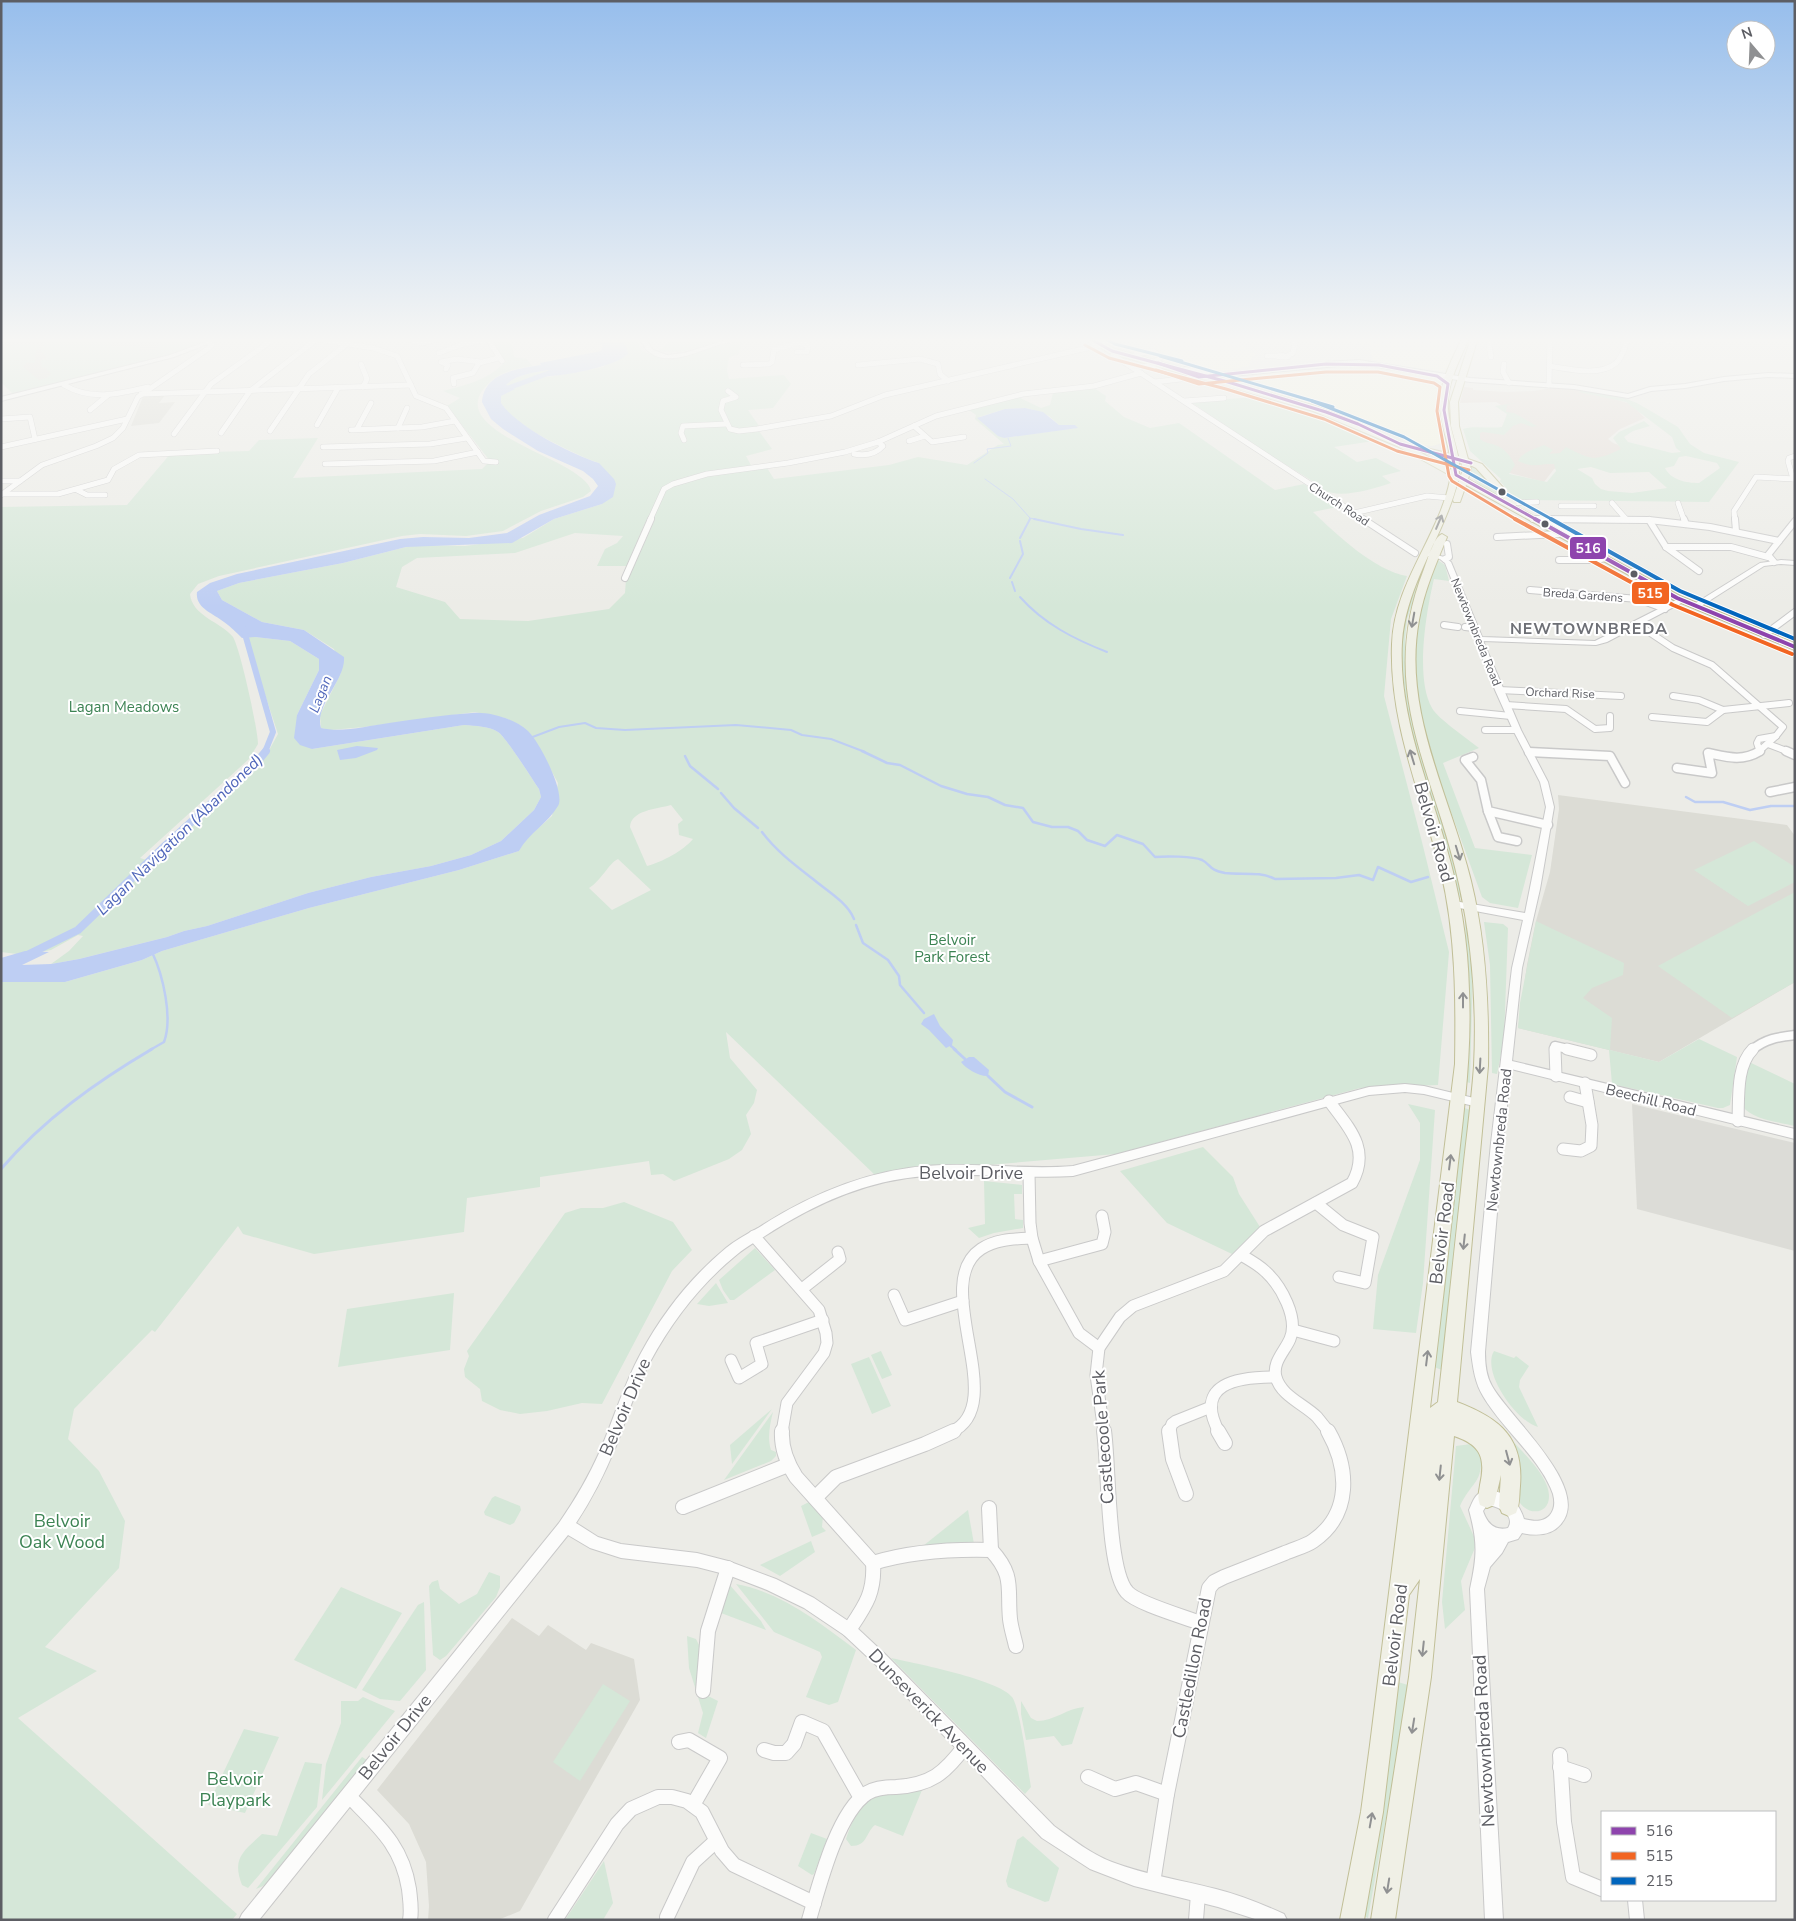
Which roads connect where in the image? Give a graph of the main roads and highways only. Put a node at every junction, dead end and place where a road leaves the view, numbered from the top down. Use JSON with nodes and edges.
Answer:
{"nodes":[{"id":1,"x":1362,"y":428,"type":"edge"},
{"id":2,"x":1447,"y":428,"type":"edge"},
{"id":3,"x":1456,"y":428,"type":"edge"},
{"id":4,"x":1400,"y":444,"type":"junction"},
{"id":5,"x":1451,"y":447,"type":"junction"},
{"id":6,"x":1431,"y":452,"type":"junction"},
{"id":7,"x":1453,"y":457,"type":"junction"},
{"id":8,"x":1465,"y":460,"type":"junction"},
{"id":9,"x":1438,"y":466,"type":"junction"},
{"id":10,"x":1456,"y":475,"type":"junction"},
{"id":11,"x":1465,"y":480,"type":"junction"},
{"id":12,"x":1461,"y":491,"type":"junction"},
{"id":13,"x":1486,"y":493,"type":"junction"},
{"id":14,"x":1508,"y":503,"type":"junction"},
{"id":15,"x":1430,"y":555,"type":"junction"},
{"id":16,"x":1695,"y":606,"type":"joint"},
{"id":17,"x":1764,"y":635,"type":"joint"},
{"id":18,"x":1795,"y":648,"type":"edge"},
{"id":19,"x":1437,"y":1414,"type":"junction"},
{"id":20,"x":1487,"y":1498,"type":"road end"},
{"id":21,"x":1510,"y":1506,"type":"road end"},
{"id":22,"x":1352,"y":1920,"type":"edge"},
{"id":23,"x":1383,"y":1920,"type":"edge"}],
"edges":[{"from":1,"to":4,"type":"main road"},
{"from":2,"to":5,"type":"highway"},
{"from":3,"to":8,"type":"highway"},
{"from":4,"to":6,"type":"main road"},
{"from":4,"to":9,"type":"main road"},
{"from":5,"to":6,"type":"main road"},
{"from":5,"to":7,"type":"highway"},
{"from":6,"to":7,"type":"main road"},
{"from":6,"to":9,"type":"main road"},
{"from":7,"to":8,"type":"highway"},
{"from":7,"to":10,"type":"highway"},
{"from":8,"to":11,"type":"highway"},
{"from":8,"to":14,"type":"highway"},
{"from":9,"to":10,"type":"main road"},
{"from":10,"to":11,"type":"highway"},
{"from":15,"to":10,"type":"highway","one_way":true},
{"from":11,"to":12,"type":"highway"},
{"from":11,"to":13,"type":"highway"},
{"from":12,"to":13,"type":"highway"},
{"from":12,"to":15,"type":"highway"},
{"from":13,"to":14,"type":"highway"},
{"from":14,"to":16,"type":"highway"},
{"from":15,"to":19,"type":"highway","name":"Belvoir Road","one_way":true},
{"from":19,"to":15,"type":"highway","name":"Belvoir Road","one_way":true},
{"from":16,"to":17,"type":"highway"},
{"from":17,"to":18,"type":"highway"},
{"from":19,"to":20,"type":"highway"},
{"from":19,"to":21,"type":"highway","one_way":true},
{"from":22,"to":19,"type":"highway","name":"Belvoir Road","one_way":true},
{"from":19,"to":23,"type":"highway","name":"Belvoir Road","one_way":true}]}
